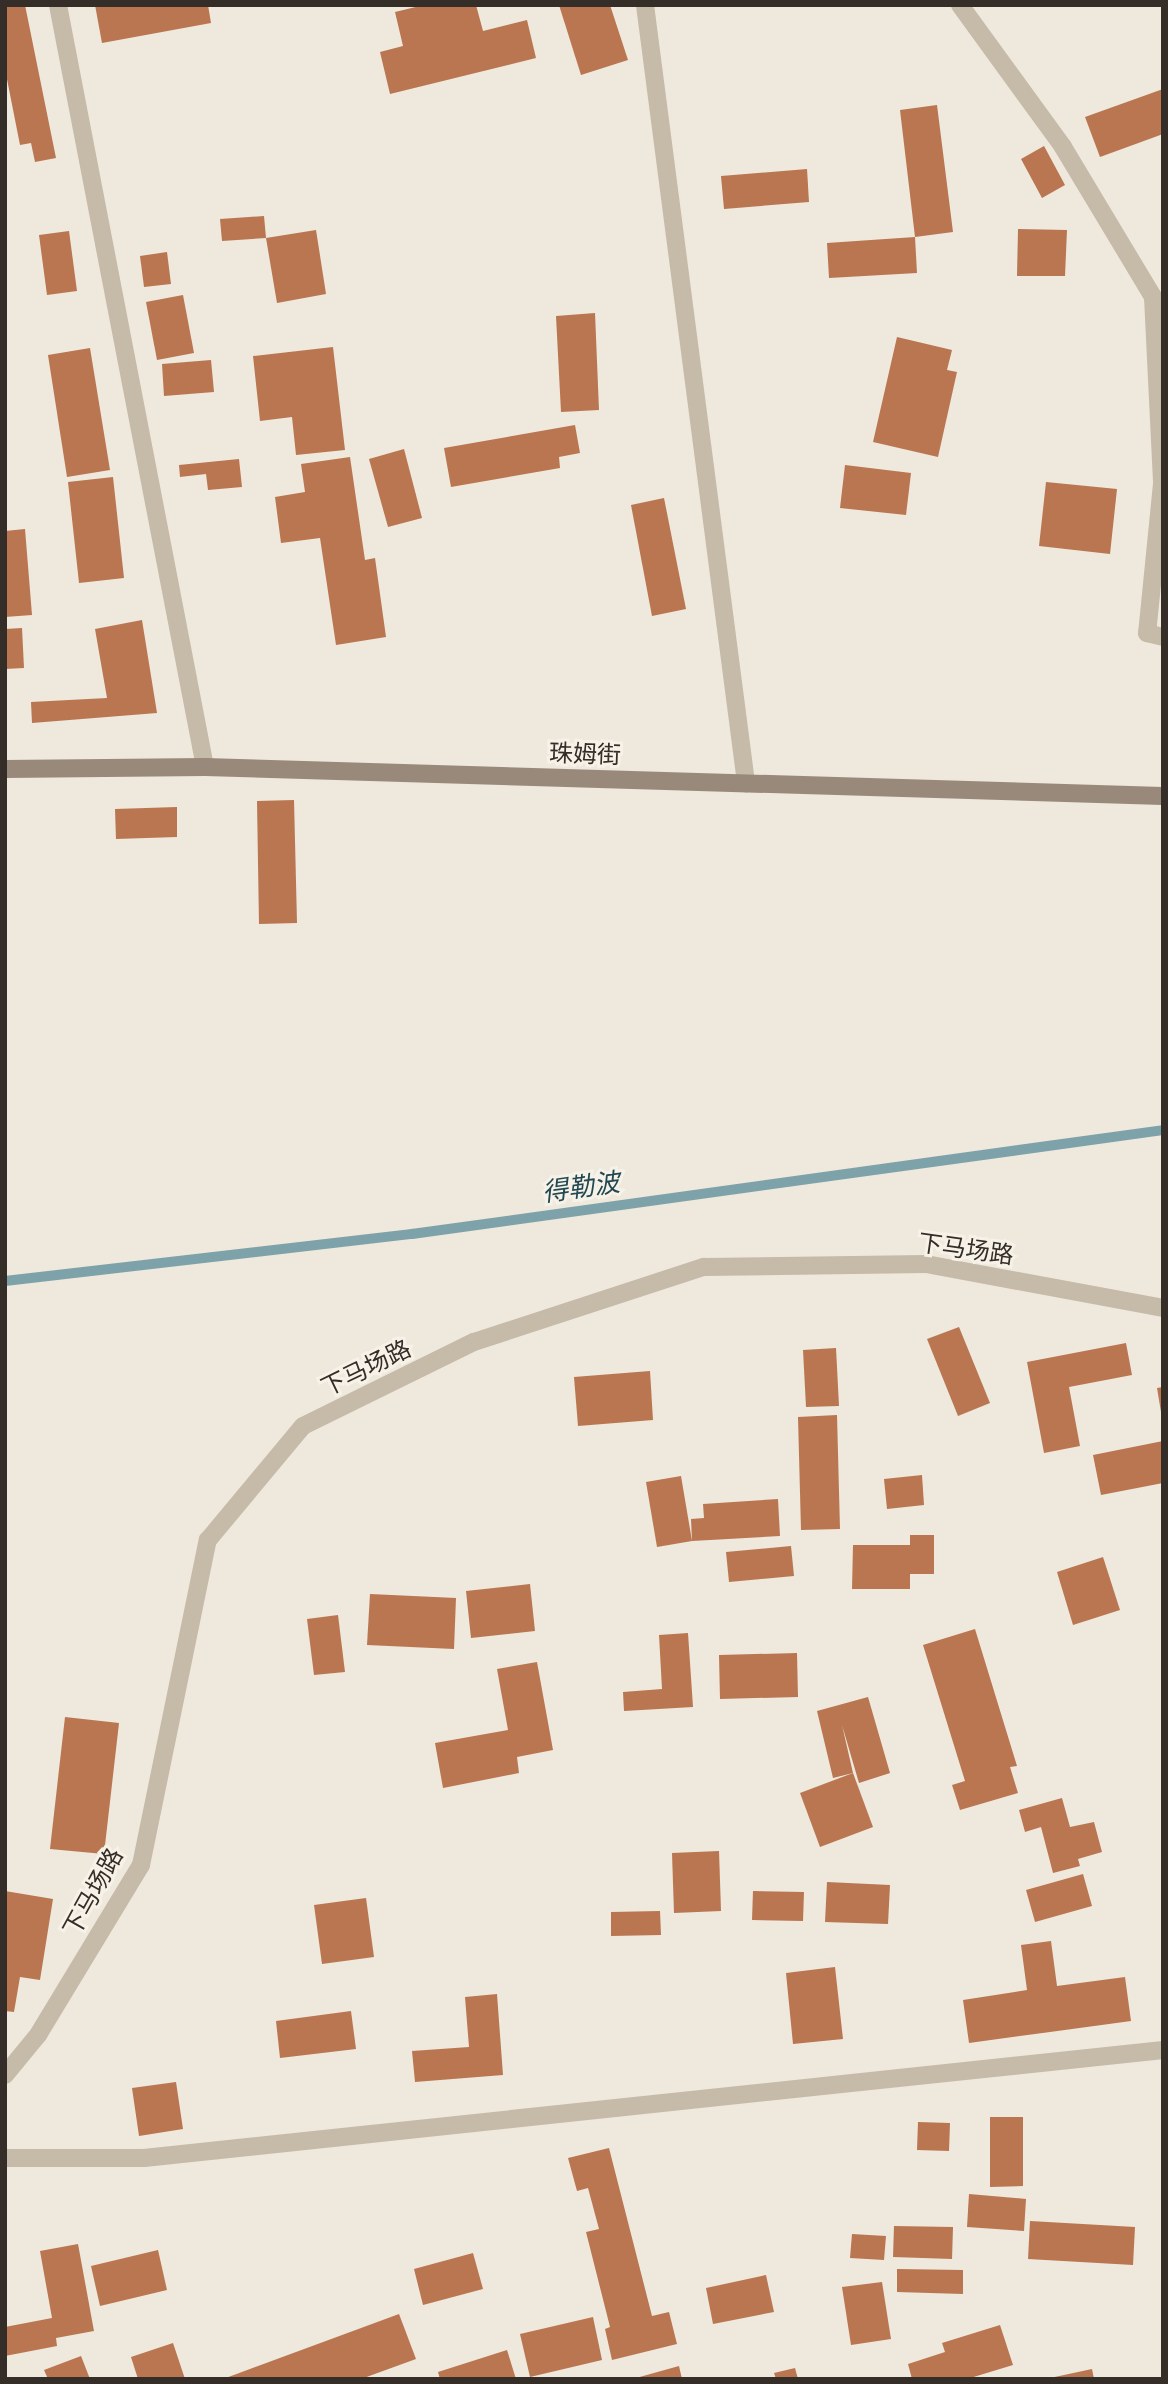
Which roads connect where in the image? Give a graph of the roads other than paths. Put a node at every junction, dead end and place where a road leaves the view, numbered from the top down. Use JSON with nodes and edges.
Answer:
{"nodes":[{"id":1,"x":58,"y":5,"type":"edge"},
{"id":2,"x":645,"y":5,"type":"edge"},
{"id":3,"x":960,"y":5,"type":"edge"},
{"id":4,"x":1162,"y":454,"type":"edge"},
{"id":5,"x":1163,"y":638,"type":"edge"},
{"id":6,"x":205,"y":767,"type":"junction"},
{"id":7,"x":5,"y":769,"type":"edge"},
{"id":8,"x":746,"y":783,"type":"junction"},
{"id":9,"x":1163,"y":796,"type":"edge"},
{"id":10,"x":1163,"y":1308,"type":"edge"},
{"id":11,"x":1163,"y":2050,"type":"edge"},
{"id":12,"x":5,"y":2075,"type":"edge"},
{"id":13,"x":5,"y":2158,"type":"edge"}],
"edges":[{"from":1,"to":6,"type":"street"},
{"from":2,"to":8,"type":"street"},
{"from":3,"to":4,"type":"street"},
{"from":4,"to":5,"type":"street"},
{"from":6,"to":7,"type":"main road","name":"珠姆街"},
{"from":6,"to":8,"type":"main road","name":"珠姆街"},
{"from":8,"to":9,"type":"main road","name":"珠姆街"},
{"from":10,"to":12,"type":"street","name":"下马场路"},
{"from":11,"to":13,"type":"street"}]}
